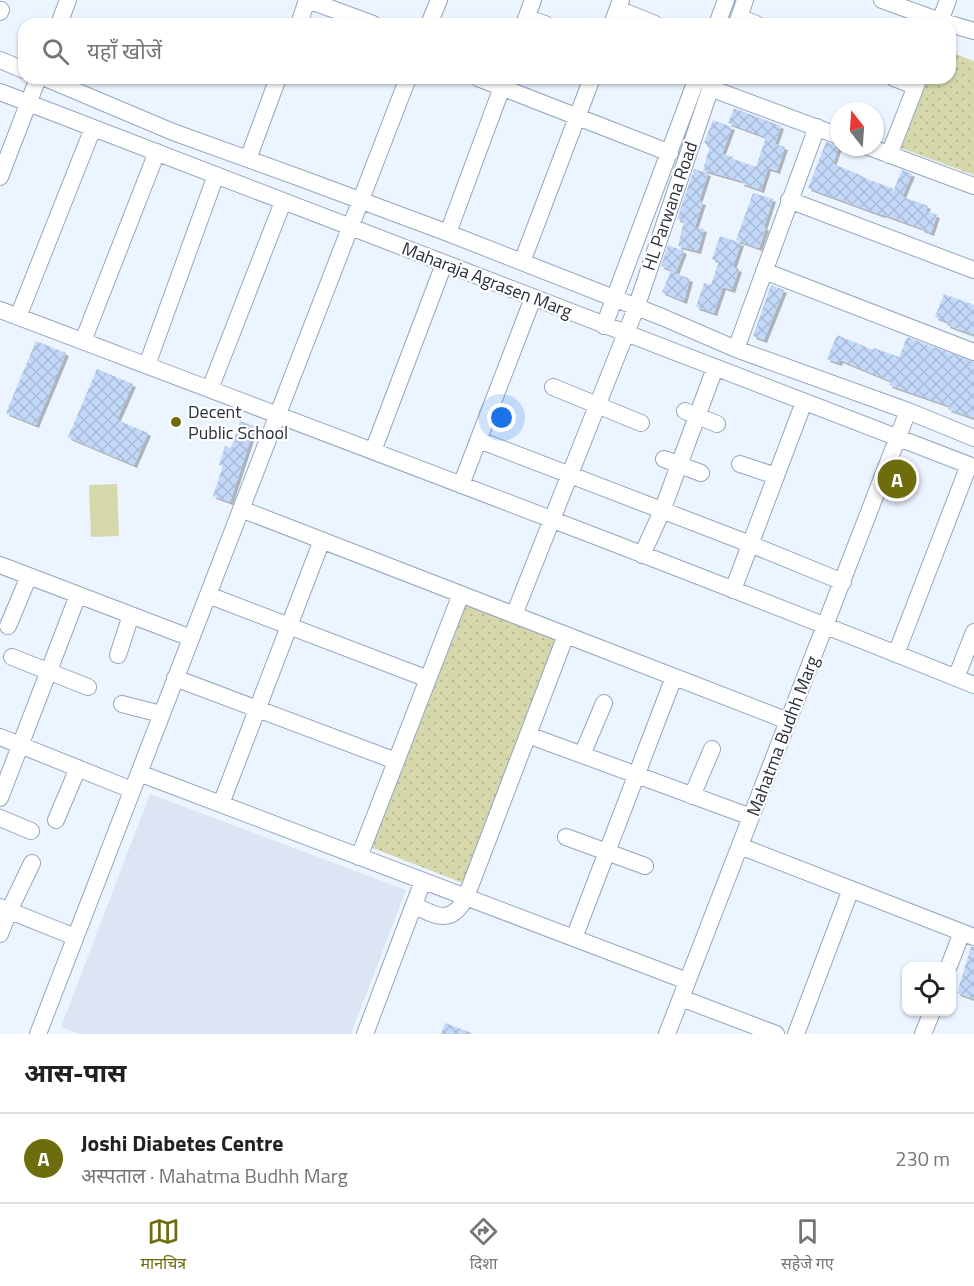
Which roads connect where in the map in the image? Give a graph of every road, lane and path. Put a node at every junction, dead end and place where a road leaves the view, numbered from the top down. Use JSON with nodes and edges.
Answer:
{"nodes":[{"id":1,"x":68,"y":0,"type":"edge"},
{"id":2,"x":308,"y":0,"type":"edge"},
{"id":3,"x":438,"y":0,"type":"edge"},
{"id":4,"x":533,"y":0,"type":"edge"},
{"id":5,"x":726,"y":0,"type":"edge"},
{"id":6,"x":745,"y":0,"type":"edge"},
{"id":7,"x":882,"y":0,"type":"edge"},
{"id":8,"x":948,"y":0,"type":"edge"},
{"id":9,"x":617,"y":11,"type":"edge"},
{"id":10,"x":61,"y":18,"type":"edge"},
{"id":11,"x":300,"y":18,"type":"edge"},
{"id":12,"x":357,"y":18,"type":"edge"},
{"id":13,"x":431,"y":18,"type":"edge"},
{"id":14,"x":526,"y":18,"type":"edge"},
{"id":15,"x":637,"y":18,"type":"edge"},
{"id":16,"x":719,"y":18,"type":"edge"},
{"id":17,"x":739,"y":18,"type":"edge"},
{"id":18,"x":927,"y":18,"type":"edge"},
{"id":19,"x":942,"y":18,"type":"edge"},
{"id":20,"x":956,"y":27,"type":"edge"},
{"id":21,"x":974,"y":31,"type":"edge"},
{"id":22,"x":0,"y":60,"type":"edge"},
{"id":23,"x":18,"y":68,"type":"edge"},
{"id":24,"x":36,"y":84,"type":"edge"},
{"id":25,"x":59,"y":84,"type":"edge"},
{"id":26,"x":276,"y":84,"type":"edge"},
{"id":27,"x":406,"y":84,"type":"edge"},
{"id":28,"x":504,"y":84,"type":"edge"},
{"id":29,"x":506,"y":84,"type":"edge"},
{"id":30,"x":590,"y":84,"type":"edge"},
{"id":31,"x":705,"y":84,"type":"edge"},
{"id":32,"x":706,"y":84,"type":"edge"},
{"id":33,"x":714,"y":84,"type":"edge"},
{"id":34,"x":916,"y":84,"type":"edge"},
{"id":35,"x":0,"y":92,"type":"edge"},
{"id":36,"x":28,"y":103,"type":"junction"},
{"id":37,"x":578,"y":117,"type":"junction"},
{"id":38,"x":93,"y":128,"type":"junction"},
{"id":39,"x":817,"y":128,"type":"junction"},
{"id":40,"x":830,"y":133,"type":"edge"},
{"id":41,"x":157,"y":152,"type":"junction"},
{"id":42,"x":670,"y":153,"type":"junction"},
{"id":43,"x":884,"y":153,"type":"edge"},
{"id":44,"x":889,"y":155,"type":"junction"},
{"id":45,"x":248,"y":159,"type":"junction"},
{"id":46,"x":216,"y":175,"type":"junction"},
{"id":47,"x":0,"y":177,"type":"edge"},
{"id":48,"x":974,"y":186,"type":"edge"},
{"id":49,"x":789,"y":200,"type":"junction"},
{"id":50,"x":361,"y":201,"type":"junction"},
{"id":51,"x":283,"y":202,"type":"junction"},
{"id":52,"x":350,"y":227,"type":"junction"},
{"id":53,"x":448,"y":233,"type":"junction"},
{"id":54,"x":522,"y":262,"type":"junction"},
{"id":55,"x":444,"y":264,"type":"junction"},
{"id":56,"x":974,"y":270,"type":"edge"},
{"id":57,"x":764,"y":271,"type":"junction"},
{"id":58,"x":533,"y":298,"type":"junction"},
{"id":59,"x":614,"y":299,"type":"junction"},
{"id":60,"x":636,"y":308,"type":"junction"},
{"id":61,"x":0,"y":310,"type":"edge"},
{"id":62,"x":18,"y":317,"type":"junction"},
{"id":63,"x":604,"y":326,"type":"junction"},
{"id":64,"x":626,"y":334,"type":"junction"},
{"id":65,"x":83,"y":341,"type":"junction"},
{"id":66,"x":736,"y":349,"type":"junction"},
{"id":67,"x":974,"y":352,"type":"edge"},
{"id":68,"x":147,"y":365,"type":"junction"},
{"id":69,"x":715,"y":368,"type":"junction"},
{"id":70,"x":553,"y":387,"type":"dead end"},
{"id":71,"x":210,"y":389,"type":"junction"},
{"id":72,"x":804,"y":402,"type":"junction"},
{"id":73,"x":598,"y":405,"type":"junction"},
{"id":74,"x":909,"y":411,"type":"junction"},
{"id":75,"x":691,"y":414,"type":"junction"},
{"id":76,"x":278,"y":415,"type":"junction"},
{"id":77,"x":641,"y":423,"type":"dead end"},
{"id":78,"x":717,"y":424,"type":"dead end"},
{"id":79,"x":898,"y":438,"type":"junction"},
{"id":80,"x":974,"y":438,"type":"edge"},
{"id":81,"x":479,"y":440,"type":"junction"},
{"id":82,"x":373,"y":451,"type":"junction"},
{"id":83,"x":671,"y":462,"type":"junction"},
{"id":84,"x":740,"y":464,"type":"dead end"},
{"id":85,"x":972,"y":466,"type":"edge"},
{"id":86,"x":701,"y":473,"type":"dead end"},
{"id":87,"x":570,"y":476,"type":"junction"},
{"id":88,"x":776,"y":476,"type":"junction"},
{"id":89,"x":461,"y":485,"type":"junction"},
{"id":90,"x":241,"y":509,"type":"junction"},
{"id":91,"x":662,"y":511,"type":"junction"},
{"id":92,"x":552,"y":520,"type":"junction"},
{"id":93,"x":322,"y":540,"type":"junction"},
{"id":94,"x":750,"y":544,"type":"junction"},
{"id":95,"x":642,"y":555,"type":"junction"},
{"id":96,"x":0,"y":565,"type":"edge"},
{"id":97,"x":29,"y":576,"type":"junction"},
{"id":98,"x":843,"y":582,"type":"junction"},
{"id":99,"x":733,"y":590,"type":"junction"},
{"id":100,"x":78,"y":594,"type":"junction"},
{"id":101,"x":461,"y":594,"type":"junction"},
{"id":102,"x":208,"y":596,"type":"junction"},
{"id":103,"x":131,"y":615,"type":"junction"},
{"id":104,"x":514,"y":615,"type":"junction"},
{"id":105,"x":8,"y":626,"type":"dead end"},
{"id":106,"x":289,"y":626,"type":"junction"},
{"id":107,"x":826,"y":626,"type":"junction"},
{"id":108,"x":974,"y":632,"type":"edge"},
{"id":109,"x":566,"y":635,"type":"junction"},
{"id":110,"x":191,"y":638,"type":"junction"},
{"id":111,"x":118,"y":654,"type":"dead end"},
{"id":112,"x":896,"y":654,"type":"junction"},
{"id":113,"x":12,"y":657,"type":"dead end"},
{"id":114,"x":48,"y":671,"type":"junction"},
{"id":115,"x":674,"y":677,"type":"junction"},
{"id":116,"x":175,"y":678,"type":"junction"},
{"id":117,"x":956,"y":678,"type":"junction"},
{"id":118,"x":428,"y":679,"type":"junction"},
{"id":119,"x":974,"y":685,"type":"edge"},
{"id":120,"x":88,"y":687,"type":"dead end"},
{"id":121,"x":604,"y":703,"type":"dead end"},
{"id":122,"x":122,"y":704,"type":"dead end"},
{"id":123,"x":258,"y":709,"type":"junction"},
{"id":124,"x":161,"y":714,"type":"junction"},
{"id":125,"x":788,"y":721,"type":"junction"},
{"id":126,"x":528,"y":735,"type":"junction"},
{"id":127,"x":0,"y":737,"type":"edge"},
{"id":128,"x":20,"y":745,"type":"junction"},
{"id":129,"x":712,"y":748,"type":"dead end"},
{"id":130,"x":582,"y":755,"type":"junction"},
{"id":131,"x":396,"y":761,"type":"junction"},
{"id":132,"x":78,"y":768,"type":"junction"},
{"id":133,"x":139,"y":773,"type":"junction"},
{"id":134,"x":637,"y":775,"type":"junction"},
{"id":135,"x":132,"y":790,"type":"junction"},
{"id":136,"x":692,"y":796,"type":"junction"},
{"id":137,"x":0,"y":798,"type":"edge"},
{"id":138,"x":221,"y":804,"type":"junction"},
{"id":139,"x":0,"y":818,"type":"edge"},
{"id":140,"x":751,"y":818,"type":"junction"},
{"id":141,"x":56,"y":819,"type":"dead end"},
{"id":142,"x":31,"y":831,"type":"dead end"},
{"id":143,"x":566,"y":837,"type":"dead end"},
{"id":144,"x":740,"y":846,"type":"junction"},
{"id":145,"x":607,"y":852,"type":"junction"},
{"id":146,"x":359,"y":856,"type":"junction"},
{"id":147,"x":32,"y":863,"type":"dead end"},
{"id":148,"x":645,"y":866,"type":"dead end"},
{"id":149,"x":423,"y":881,"type":"junction"},
{"id":150,"x":851,"y":889,"type":"junction"},
{"id":151,"x":466,"y":897,"type":"junction"},
{"id":152,"x":414,"y":905,"type":"junction"},
{"id":153,"x":4,"y":909,"type":"edge"},
{"id":154,"x":0,"y":934,"type":"edge"},
{"id":155,"x":968,"y":935,"type":"edge"},
{"id":156,"x":75,"y":937,"type":"junction"},
{"id":157,"x":574,"y":938,"type":"junction"},
{"id":158,"x":951,"y":962,"type":"edge"},
{"id":159,"x":687,"y":981,"type":"junction"},
{"id":160,"x":681,"y":998,"type":"junction"},
{"id":161,"x":930,"y":1016,"type":"edge"},
{"id":162,"x":38,"y":1034,"type":"edge"},
{"id":163,"x":365,"y":1034,"type":"edge"},
{"id":164,"x":667,"y":1034,"type":"edge"},
{"id":165,"x":776,"y":1034,"type":"edge"},
{"id":166,"x":796,"y":1034,"type":"edge"},
{"id":167,"x":923,"y":1034,"type":"edge"}],
"edges":[{"from":1,"to":10,"type":"street"},
{"from":2,"to":11,"type":"street"},
{"from":2,"to":12,"type":"street"},
{"from":3,"to":13,"type":"street"},
{"from":4,"to":14,"type":"street"},
{"from":5,"to":16,"type":"street"},
{"from":6,"to":17,"type":"street"},
{"from":7,"to":18,"type":"street"},
{"from":8,"to":19,"type":"street"},
{"from":9,"to":15,"type":"street"},
{"from":20,"to":21,"type":"street"},
{"from":22,"to":23,"type":"street"},
{"from":24,"to":36,"type":"street"},
{"from":25,"to":45,"type":"street","name":"Maharaja Agrasen Marg"},
{"from":26,"to":45,"type":"street"},
{"from":27,"to":50,"type":"street"},
{"from":28,"to":53,"type":"street"},
{"from":29,"to":37,"type":"street"},
{"from":30,"to":37,"type":"street"},
{"from":31,"to":42,"type":"street","name":"HL Parwana Road"},
{"from":32,"to":60,"type":"street","name":"HL Parwana Road"},
{"from":33,"to":39,"type":"street"},
{"from":34,"to":44,"type":"street"},
{"from":35,"to":36,"type":"street","name":"Maharaja Agrasen Marg"},
{"from":36,"to":38,"type":"street","name":"Maharaja Agrasen Marg"},
{"from":36,"to":47,"type":"street"},
{"from":37,"to":42,"type":"street"},
{"from":37,"to":54,"type":"street"},
{"from":38,"to":41,"type":"street","name":"Maharaja Agrasen Marg"},
{"from":38,"to":62,"type":"street"},
{"from":39,"to":40,"type":"street"},
{"from":39,"to":49,"type":"street"},
{"from":41,"to":46,"type":"street","name":"Maharaja Agrasen Marg"},
{"from":41,"to":65,"type":"street"},
{"from":42,"to":59,"type":"street","name":"HL Parwana Road"},
{"from":43,"to":44,"type":"street"},
{"from":44,"to":48,"type":"street"},
{"from":45,"to":50,"type":"street","name":"Maharaja Agrasen Marg"},
{"from":46,"to":51,"type":"street","name":"Maharaja Agrasen Marg"},
{"from":46,"to":68,"type":"street"},
{"from":49,"to":56,"type":"street"},
{"from":49,"to":57,"type":"street"},
{"from":50,"to":52,"type":"street"},
{"from":50,"to":53,"type":"street","name":"Maharaja Agrasen Marg"},
{"from":51,"to":52,"type":"street","name":"Maharaja Agrasen Marg"},
{"from":51,"to":71,"type":"street"},
{"from":52,"to":55,"type":"street","name":"Maharaja Agrasen Marg"},
{"from":52,"to":76,"type":"street"},
{"from":53,"to":54,"type":"street","name":"Maharaja Agrasen Marg"},
{"from":54,"to":59,"type":"street","name":"Maharaja Agrasen Marg"},
{"from":55,"to":58,"type":"street","name":"Maharaja Agrasen Marg"},
{"from":55,"to":82,"type":"street"},
{"from":57,"to":66,"type":"street"},
{"from":57,"to":67,"type":"street"},
{"from":58,"to":63,"type":"street","name":"Maharaja Agrasen Marg"},
{"from":58,"to":81,"type":"street"},
{"from":59,"to":60,"type":"street","name":"Maharaja Agrasen Marg"},
{"from":59,"to":63,"type":"street","name":"HL Parwana Road"},
{"from":60,"to":64,"type":"street","name":"HL Parwana Road"},
{"from":60,"to":66,"type":"street","name":"Maharaja Agrasen Marg"},
{"from":61,"to":62,"type":"street"},
{"from":62,"to":65,"type":"street"},
{"from":63,"to":64,"type":"street","name":"Maharaja Agrasen Marg"},
{"from":64,"to":69,"type":"street","name":"Maharaja Agrasen Marg"},
{"from":64,"to":73,"type":"street","name":"HL Parwana Road"},
{"from":65,"to":68,"type":"street"},
{"from":66,"to":74,"type":"street","name":"Maharaja Agrasen Marg"},
{"from":68,"to":71,"type":"street"},
{"from":69,"to":72,"type":"street","name":"Maharaja Agrasen Marg"},
{"from":69,"to":75,"type":"street"},
{"from":70,"to":73,"type":"street"},
{"from":71,"to":76,"type":"street"},
{"from":72,"to":79,"type":"street","name":"Maharaja Agrasen Marg"},
{"from":72,"to":88,"type":"street"},
{"from":73,"to":77,"type":"street"},
{"from":73,"to":87,"type":"street","name":"HL Parwana Road"},
{"from":74,"to":79,"type":"street","name":"Mahatma Budhh Marg"},
{"from":74,"to":80,"type":"street","name":"Maharaja Agrasen Marg"},
{"from":75,"to":78,"type":"street"},
{"from":75,"to":83,"type":"street"},
{"from":76,"to":82,"type":"street"},
{"from":76,"to":90,"type":"street"},
{"from":79,"to":85,"type":"street","name":"Maharaja Agrasen Marg"},
{"from":79,"to":98,"type":"street","name":"Mahatma Budhh Marg"},
{"from":81,"to":87,"type":"street"},
{"from":81,"to":89,"type":"street"},
{"from":82,"to":89,"type":"street"},
{"from":83,"to":86,"type":"street"},
{"from":83,"to":91,"type":"street"},
{"from":84,"to":88,"type":"street"},
{"from":85,"to":112,"type":"street"},
{"from":87,"to":91,"type":"street"},
{"from":87,"to":92,"type":"street","name":"HL Parwana Road"},
{"from":88,"to":94,"type":"street"},
{"from":89,"to":92,"type":"street"},
{"from":90,"to":93,"type":"street"},
{"from":90,"to":102,"type":"street"},
{"from":91,"to":94,"type":"street"},
{"from":91,"to":95,"type":"street"},
{"from":92,"to":95,"type":"street"},
{"from":92,"to":104,"type":"street","name":"HL Parwana Road"},
{"from":93,"to":101,"type":"street"},
{"from":93,"to":106,"type":"street"},
{"from":94,"to":98,"type":"street"},
{"from":94,"to":99,"type":"street"},
{"from":95,"to":99,"type":"street"},
{"from":96,"to":97,"type":"street"},
{"from":97,"to":100,"type":"street"},
{"from":97,"to":105,"type":"street"},
{"from":98,"to":107,"type":"street","name":"Mahatma Budhh Marg"},
{"from":99,"to":107,"type":"street"},
{"from":100,"to":103,"type":"street"},
{"from":100,"to":114,"type":"street"},
{"from":101,"to":104,"type":"street"},
{"from":101,"to":118,"type":"street"},
{"from":102,"to":106,"type":"street"},
{"from":102,"to":110,"type":"street"},
{"from":103,"to":110,"type":"street"},
{"from":103,"to":111,"type":"street"},
{"from":104,"to":109,"type":"street"},
{"from":106,"to":118,"type":"street"},
{"from":106,"to":123,"type":"street"},
{"from":107,"to":112,"type":"street"},
{"from":107,"to":125,"type":"street","name":"Mahatma Budhh Marg"},
{"from":108,"to":117,"type":"street"},
{"from":109,"to":115,"type":"street"},
{"from":109,"to":126,"type":"street"},
{"from":110,"to":116,"type":"street"},
{"from":112,"to":117,"type":"street"},
{"from":113,"to":114,"type":"street"},
{"from":114,"to":120,"type":"street"},
{"from":114,"to":128,"type":"street"},
{"from":115,"to":125,"type":"street"},
{"from":115,"to":134,"type":"street"},
{"from":116,"to":123,"type":"street"},
{"from":116,"to":124,"type":"street"},
{"from":117,"to":119,"type":"street"},
{"from":118,"to":131,"type":"street"},
{"from":121,"to":130,"type":"street"},
{"from":122,"to":124,"type":"street"},
{"from":123,"to":131,"type":"street"},
{"from":123,"to":138,"type":"street"},
{"from":124,"to":133,"type":"street"},
{"from":125,"to":140,"type":"street","name":"Mahatma Budhh Marg"},
{"from":126,"to":130,"type":"street"},
{"from":126,"to":151,"type":"street"},
{"from":127,"to":128,"type":"street"},
{"from":128,"to":132,"type":"street"},
{"from":128,"to":137,"type":"street"},
{"from":129,"to":136,"type":"street"},
{"from":130,"to":134,"type":"street"},
{"from":131,"to":146,"type":"street"},
{"from":132,"to":135,"type":"street"},
{"from":132,"to":141,"type":"street"},
{"from":133,"to":135,"type":"street"},
{"from":133,"to":138,"type":"street"},
{"from":134,"to":136,"type":"street"},
{"from":134,"to":145,"type":"street"},
{"from":135,"to":156,"type":"street"},
{"from":136,"to":140,"type":"street"},
{"from":138,"to":146,"type":"street"},
{"from":139,"to":142,"type":"street"},
{"from":140,"to":144,"type":"street","name":"Mahatma Budhh Marg"},
{"from":143,"to":145,"type":"street"},
{"from":144,"to":150,"type":"street"},
{"from":144,"to":159,"type":"street","name":"Mahatma Budhh Marg"},
{"from":145,"to":148,"type":"street"},
{"from":145,"to":157,"type":"street"},
{"from":146,"to":149,"type":"street"},
{"from":147,"to":153,"type":"street"},
{"from":149,"to":151,"type":"street"},
{"from":149,"to":152,"type":"street"},
{"from":150,"to":155,"type":"street"},
{"from":150,"to":166,"type":"street"},
{"from":151,"to":152,"type":"street"},
{"from":151,"to":157,"type":"street"},
{"from":152,"to":163,"type":"street"},
{"from":153,"to":154,"type":"street"},
{"from":153,"to":156,"type":"street"},
{"from":155,"to":158,"type":"street"},
{"from":156,"to":162,"type":"street"},
{"from":157,"to":159,"type":"street"},
{"from":159,"to":160,"type":"street","name":"Mahatma Budhh Marg"},
{"from":160,"to":164,"type":"street","name":"Mahatma Budhh Marg"},
{"from":160,"to":165,"type":"street"},
{"from":161,"to":167,"type":"street"}]}
